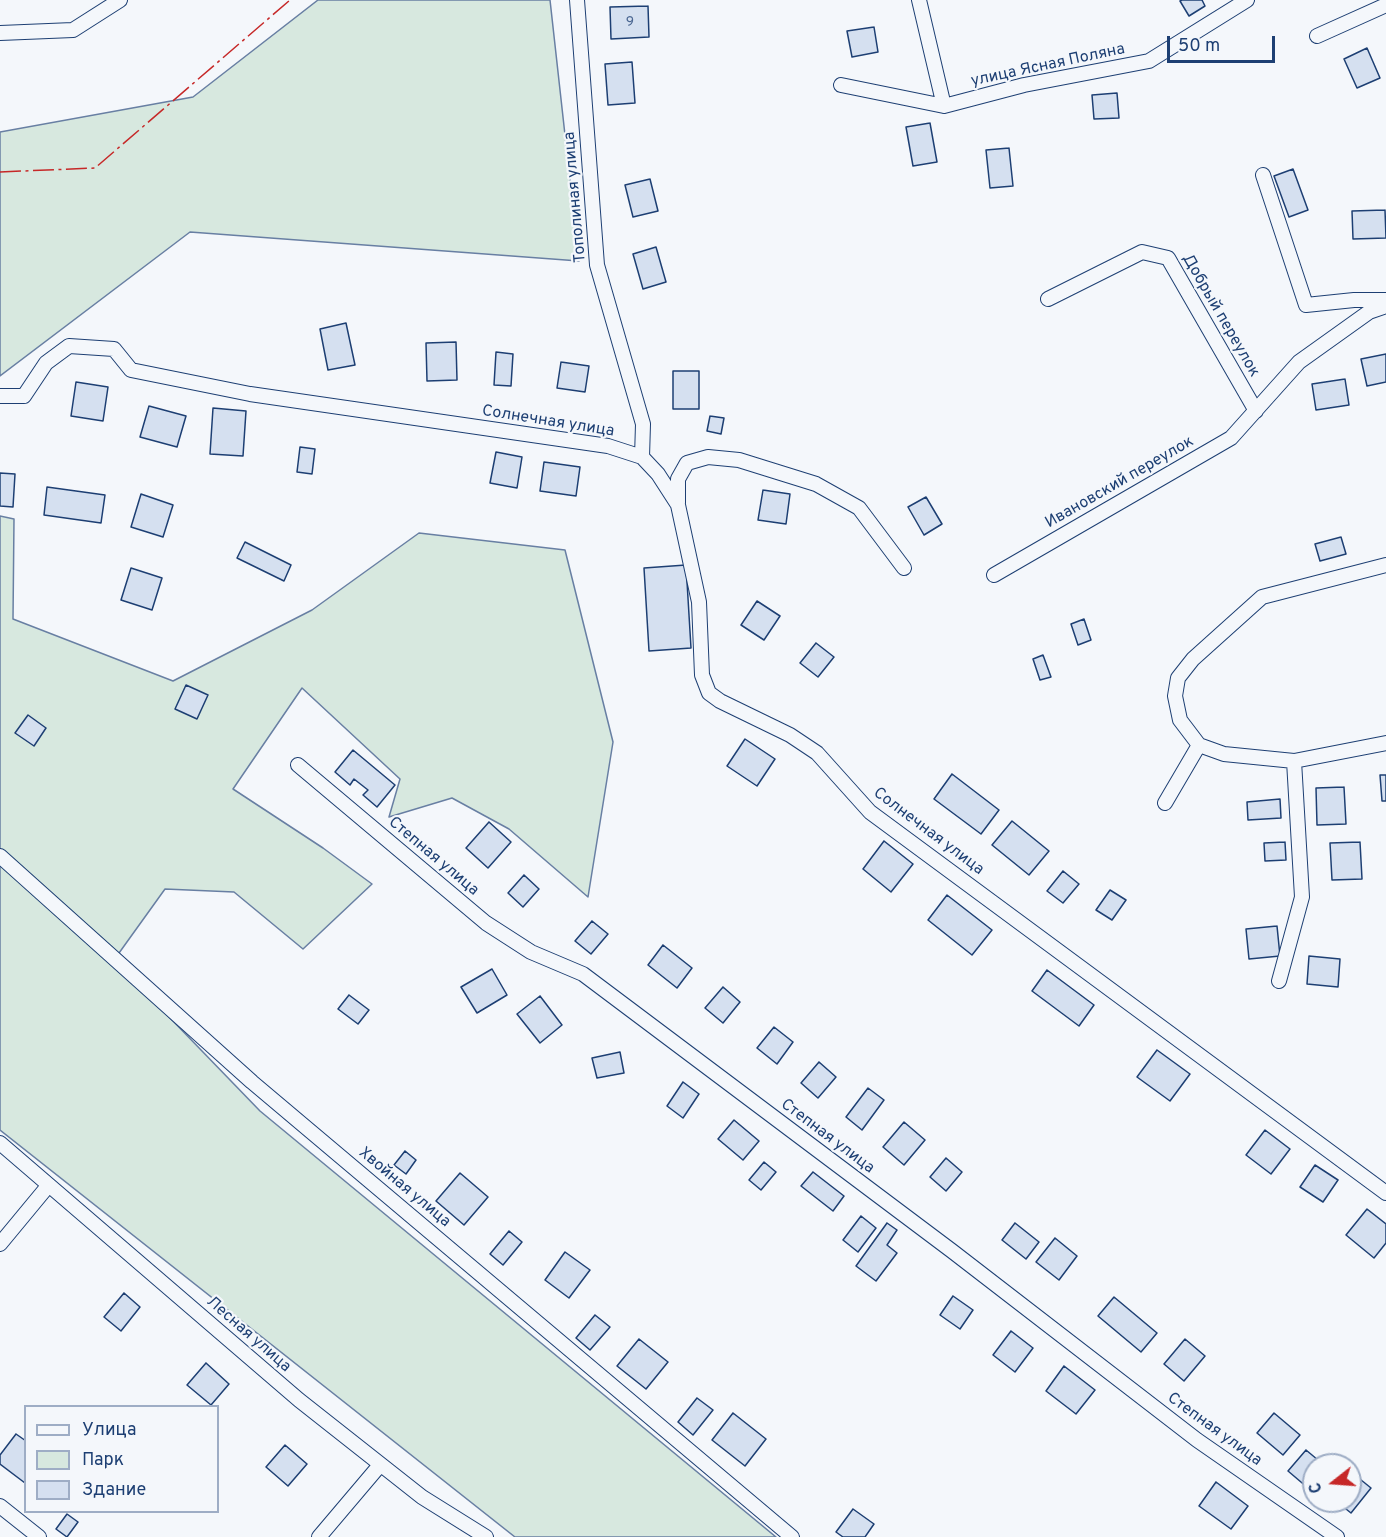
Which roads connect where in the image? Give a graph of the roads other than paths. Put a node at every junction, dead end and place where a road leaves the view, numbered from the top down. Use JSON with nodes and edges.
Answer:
{"nodes":[{"id":1,"x":120,"y":0,"type":"edge"},
{"id":2,"x":577,"y":0,"type":"edge"},
{"id":3,"x":919,"y":0,"type":"edge"},
{"id":4,"x":1247,"y":0,"type":"edge"},
{"id":5,"x":1386,"y":5,"type":"edge"},
{"id":6,"x":0,"y":33,"type":"edge"},
{"id":7,"x":1317,"y":36,"type":"dead end"},
{"id":8,"x":841,"y":85,"type":"dead end"},
{"id":9,"x":944,"y":106,"type":"junction"},
{"id":10,"x":1263,"y":175,"type":"dead end"},
{"id":11,"x":1048,"y":299,"type":"dead end"},
{"id":12,"x":1386,"y":300,"type":"edge"},
{"id":13,"x":1386,"y":306,"type":"edge"},
{"id":14,"x":0,"y":396,"type":"edge"},
{"id":15,"x":1256,"y":411,"type":"junction"},
{"id":16,"x":642,"y":457,"type":"junction"},
{"id":17,"x":678,"y":505,"type":"junction"},
{"id":18,"x":1386,"y":565,"type":"edge"},
{"id":19,"x":904,"y":568,"type":"dead end"},
{"id":20,"x":994,"y":575,"type":"dead end"},
{"id":21,"x":1386,"y":743,"type":"edge"},
{"id":22,"x":1198,"y":745,"type":"junction"},
{"id":23,"x":1294,"y":762,"type":"junction"},
{"id":24,"x":298,"y":765,"type":"dead end"},
{"id":25,"x":1165,"y":803,"type":"dead end"},
{"id":26,"x":0,"y":856,"type":"edge"},
{"id":27,"x":1279,"y":981,"type":"dead end"},
{"id":28,"x":0,"y":1143,"type":"edge"},
{"id":29,"x":48,"y":1186,"type":"junction"},
{"id":30,"x":1386,"y":1193,"type":"edge"},
{"id":31,"x":0,"y":1244,"type":"edge"},
{"id":32,"x":380,"y":1465,"type":"junction"},
{"id":33,"x":0,"y":1506,"type":"edge"},
{"id":34,"x":39,"y":1537,"type":"edge"},
{"id":35,"x":319,"y":1537,"type":"edge"},
{"id":36,"x":486,"y":1537,"type":"edge"},
{"id":37,"x":792,"y":1537,"type":"edge"},
{"id":38,"x":1337,"y":1537,"type":"edge"}],
"edges":[{"from":1,"to":6,"type":"street"},
{"from":2,"to":16,"type":"street","name":"Тополиная улица"},
{"from":3,"to":9,"type":"street"},
{"from":4,"to":9,"type":"street","name":"улица Ясная Поляна"},
{"from":5,"to":7,"type":"street"},
{"from":8,"to":9,"type":"street","name":"улица Ясная Поляна"},
{"from":10,"to":12,"type":"street"},
{"from":11,"to":15,"type":"street","name":"Добрый переулок"},
{"from":13,"to":15,"type":"street","name":"Ивановский переулок"},
{"from":14,"to":16,"type":"street","name":"Солнечная улица"},
{"from":15,"to":20,"type":"street","name":"Ивановский переулок"},
{"from":16,"to":17,"type":"street","name":"Солнечная улица"},
{"from":17,"to":19,"type":"street"},
{"from":17,"to":30,"type":"street","name":"Солнечная улица"},
{"from":18,"to":22,"type":"street"},
{"from":21,"to":23,"type":"street"},
{"from":22,"to":23,"type":"street"},
{"from":22,"to":25,"type":"street"},
{"from":23,"to":27,"type":"street"},
{"from":24,"to":38,"type":"street","name":"Степная улица"},
{"from":26,"to":37,"type":"street","name":"Хвойная улица"},
{"from":28,"to":29,"type":"street","name":"Лесная улица"},
{"from":29,"to":31,"type":"street"},
{"from":29,"to":32,"type":"street","name":"Лесная улица"},
{"from":32,"to":35,"type":"street"},
{"from":32,"to":36,"type":"street","name":"Лесная улица"},
{"from":33,"to":34,"type":"street"}]}
